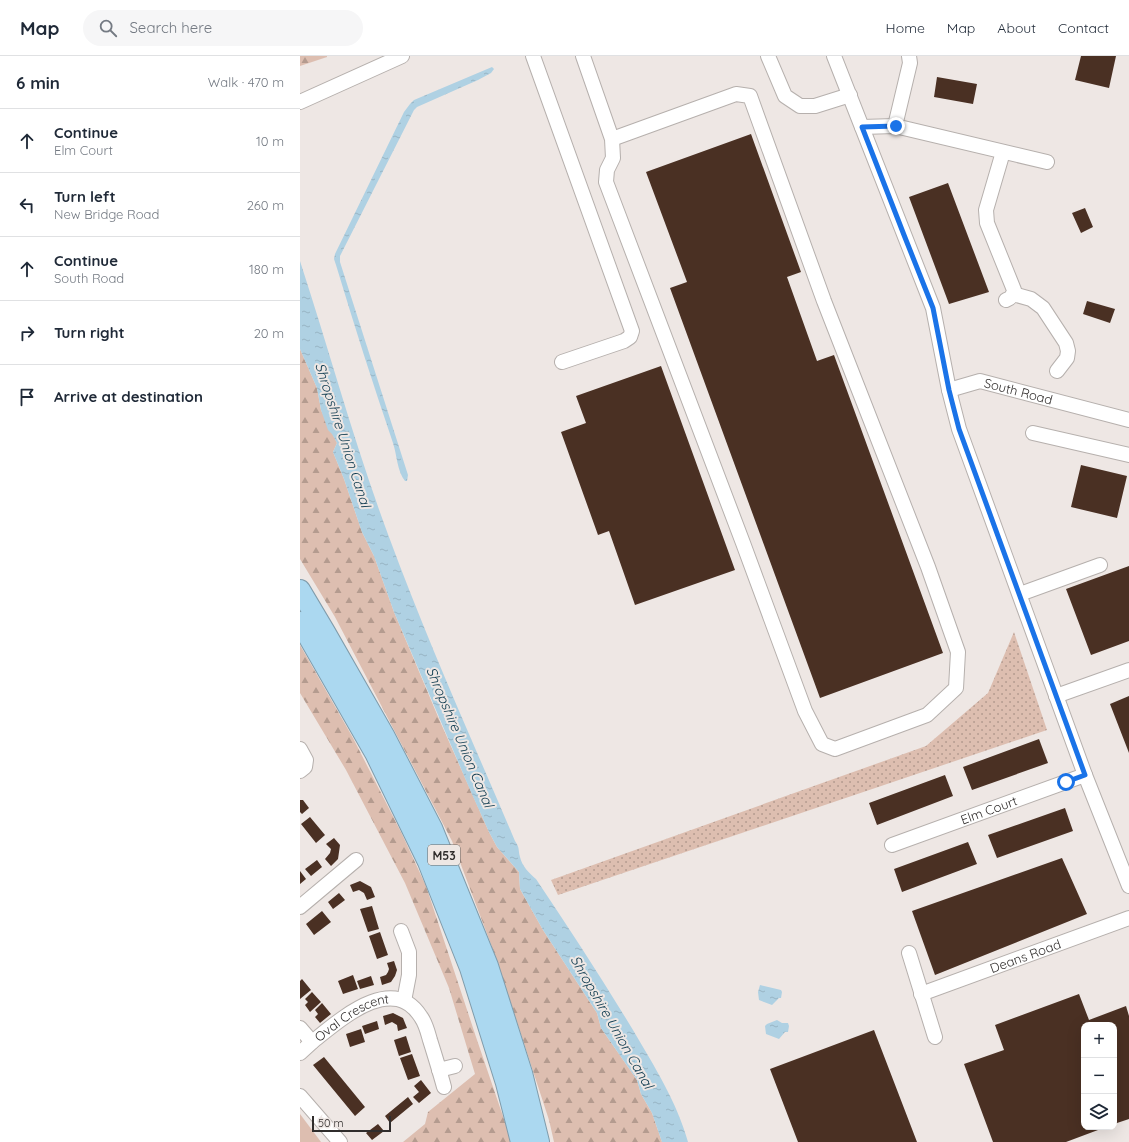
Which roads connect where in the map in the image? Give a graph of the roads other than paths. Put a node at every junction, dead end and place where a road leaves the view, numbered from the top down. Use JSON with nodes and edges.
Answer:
{"nodes":[{"id":1,"x":402,"y":56,"type":"edge"},
{"id":2,"x":533,"y":56,"type":"edge"},
{"id":3,"x":583,"y":56,"type":"edge"},
{"id":4,"x":768,"y":56,"type":"edge"},
{"id":5,"x":834,"y":56,"type":"edge"},
{"id":6,"x":909,"y":56,"type":"edge"},
{"id":7,"x":850,"y":96,"type":"junction"},
{"id":8,"x":300,"y":102,"type":"edge"},
{"id":9,"x":896,"y":126,"type":"junction"},
{"id":10,"x":862,"y":127,"type":"junction"},
{"id":11,"x":612,"y":139,"type":"junction"},
{"id":12,"x":1003,"y":152,"type":"junction"},
{"id":13,"x":1047,"y":162,"type":"dead end"},
{"id":14,"x":562,"y":362,"type":"dead end"},
{"id":15,"x":1057,"y":371,"type":"dead end"},
{"id":16,"x":949,"y":390,"type":"junction"},
{"id":17,"x":1129,"y":420,"type":"edge"},
{"id":18,"x":1033,"y":433,"type":"dead end"},
{"id":19,"x":1129,"y":455,"type":"edge"},
{"id":20,"x":1100,"y":565,"type":"dead end"},
{"id":21,"x":300,"y":590,"type":"edge"},
{"id":22,"x":1020,"y":594,"type":"junction"},
{"id":23,"x":300,"y":622,"type":"edge"},
{"id":24,"x":1129,"y":670,"type":"edge"},
{"id":25,"x":1056,"y":696,"type":"junction"},
{"id":26,"x":300,"y":749,"type":"edge"},
{"id":27,"x":303,"y":769,"type":"edge"},
{"id":28,"x":1085,"y":775,"type":"junction"},
{"id":29,"x":892,"y":845,"type":"dead end"},
{"id":30,"x":356,"y":860,"type":"dead end"},
{"id":31,"x":1129,"y":886,"type":"edge"},
{"id":32,"x":300,"y":907,"type":"edge"},
{"id":33,"x":1129,"y":918,"type":"edge"},
{"id":34,"x":401,"y":931,"type":"dead end"},
{"id":35,"x":910,"y":953,"type":"dead end"},
{"id":36,"x":921,"y":994,"type":"junction"},
{"id":37,"x":404,"y":1001,"type":"junction"},
{"id":38,"x":300,"y":1028,"type":"edge"},
{"id":39,"x":936,"y":1037,"type":"dead end"},
{"id":40,"x":312,"y":1042,"type":"junction"},
{"id":41,"x":300,"y":1053,"type":"edge"},
{"id":42,"x":455,"y":1066,"type":"dead end"},
{"id":43,"x":439,"y":1070,"type":"junction"},
{"id":44,"x":444,"y":1087,"type":"dead end"},
{"id":45,"x":300,"y":1096,"type":"edge"},
{"id":46,"x":340,"y":1142,"type":"edge"},
{"id":47,"x":521,"y":1142,"type":"edge"},
{"id":48,"x":539,"y":1142,"type":"edge"}],
"edges":[{"from":1,"to":8,"type":"street"},
{"from":2,"to":14,"type":"street"},
{"from":3,"to":11,"type":"street"},
{"from":4,"to":7,"type":"street"},
{"from":5,"to":7,"type":"street"},
{"from":6,"to":9,"type":"street"},
{"from":7,"to":10,"type":"street"},
{"from":9,"to":10,"type":"street"},
{"from":9,"to":12,"type":"street"},
{"from":10,"to":16,"type":"street"},
{"from":11,"to":11,"type":"street"},
{"from":12,"to":13,"type":"street"},
{"from":12,"to":15,"type":"street"},
{"from":16,"to":17,"type":"street","name":"South Road"},
{"from":16,"to":22,"type":"street"},
{"from":18,"to":19,"type":"street"},
{"from":20,"to":22,"type":"street"},
{"from":21,"to":48,"type":"highway","number":"M53"},
{"from":22,"to":25,"type":"street"},
{"from":23,"to":47,"type":"highway","number":"M53"},
{"from":24,"to":25,"type":"street"},
{"from":25,"to":28,"type":"street"},
{"from":26,"to":27,"type":"street"},
{"from":28,"to":29,"type":"street","name":"Elm Court"},
{"from":28,"to":31,"type":"street"},
{"from":30,"to":32,"type":"street"},
{"from":33,"to":36,"type":"street","name":"Deans Road"},
{"from":34,"to":37,"type":"street"},
{"from":35,"to":36,"type":"street"},
{"from":36,"to":39,"type":"street"},
{"from":37,"to":40,"type":"street","name":"Oval Crescent"},
{"from":37,"to":43,"type":"street","name":"Oval Crescent"},
{"from":38,"to":40,"type":"street","name":"Oval Crescent"},
{"from":40,"to":41,"type":"street"},
{"from":42,"to":43,"type":"street"},
{"from":43,"to":44,"type":"street","name":"Oval Crescent"},
{"from":45,"to":46,"type":"street"}]}
